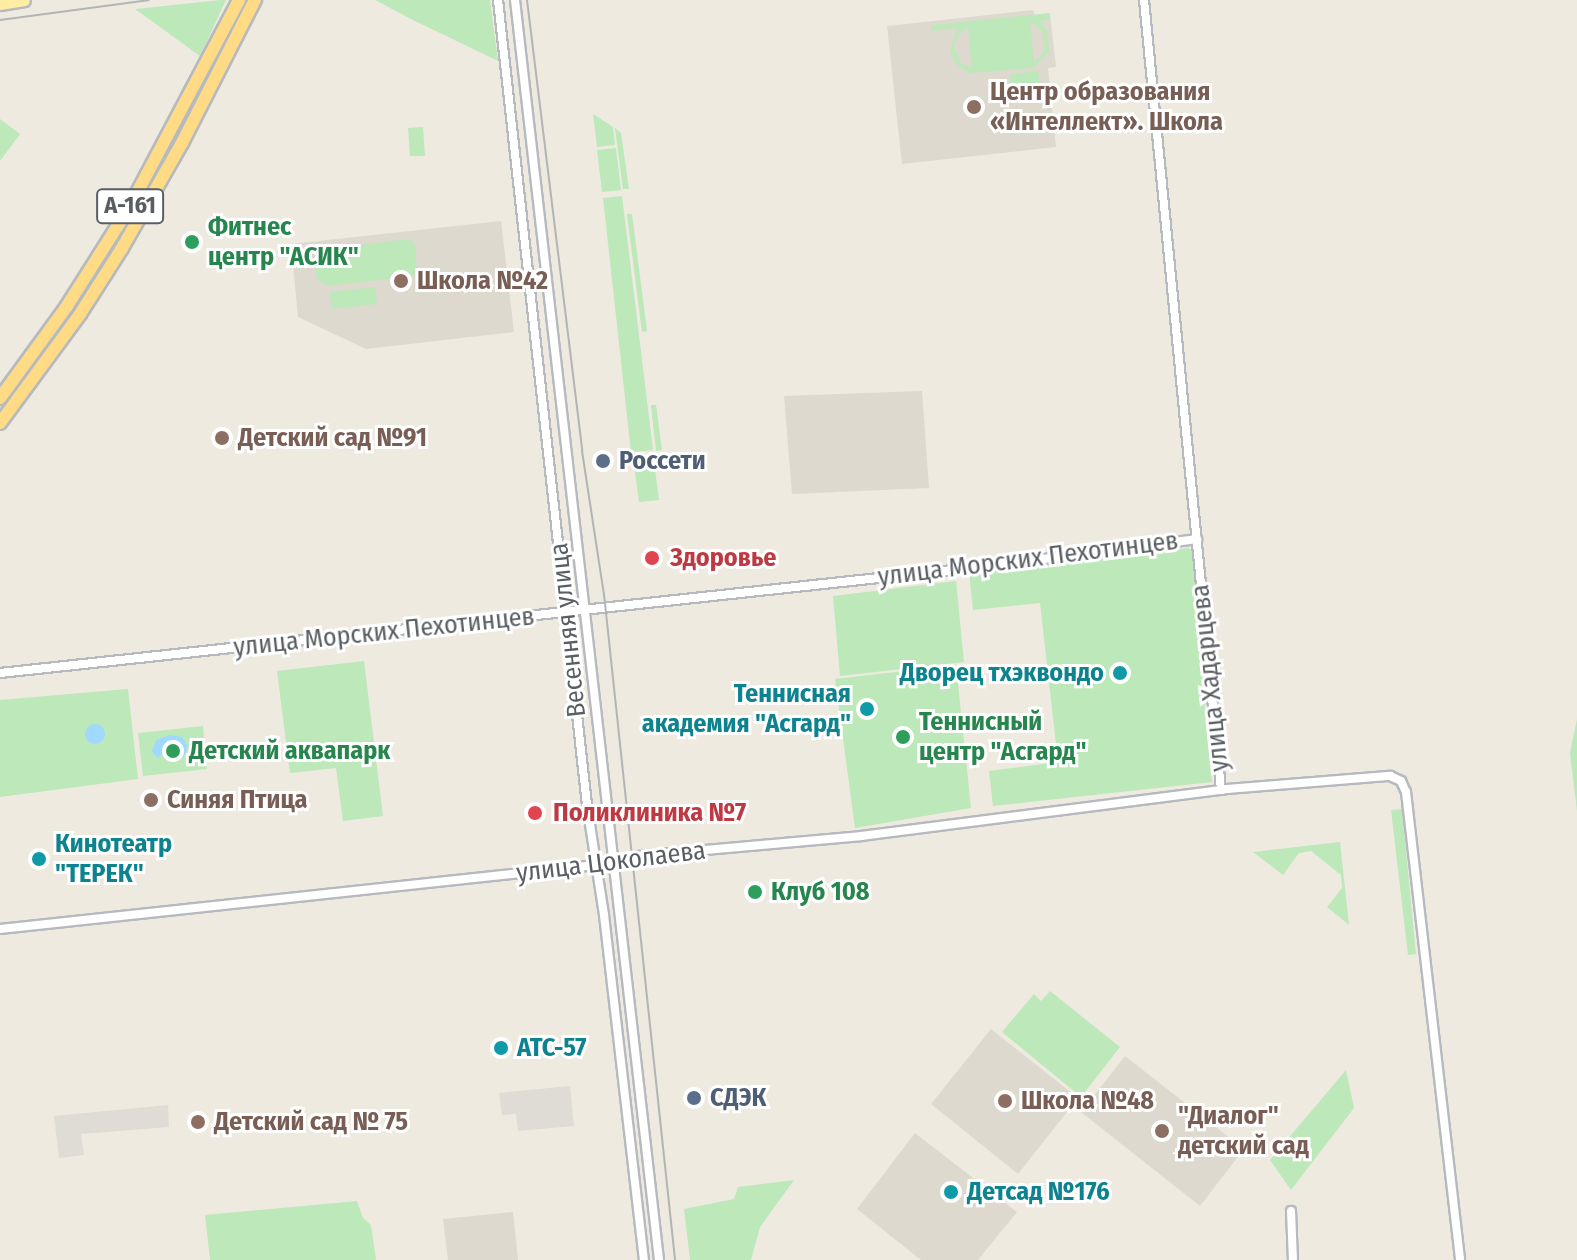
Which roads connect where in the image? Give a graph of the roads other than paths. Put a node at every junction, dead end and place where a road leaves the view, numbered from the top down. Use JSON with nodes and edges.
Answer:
{"nodes":[{"id":1,"x":24,"y":0,"type":"edge"},
{"id":2,"x":239,"y":0,"type":"edge"},
{"id":3,"x":255,"y":0,"type":"edge"},
{"id":4,"x":498,"y":0,"type":"edge"},
{"id":5,"x":515,"y":0,"type":"edge"},
{"id":6,"x":1144,"y":0,"type":"edge"},
{"id":7,"x":0,"y":4,"type":"edge"},
{"id":8,"x":0,"y":398,"type":"edge"},
{"id":9,"x":0,"y":423,"type":"edge"},
{"id":10,"x":1197,"y":539,"type":"junction"},
{"id":11,"x":583,"y":611,"type":"junction"},
{"id":12,"x":566,"y":613,"type":"junction"},
{"id":13,"x":0,"y":673,"type":"edge"},
{"id":14,"x":1221,"y":790,"type":"junction"},
{"id":15,"x":613,"y":861,"type":"junction"},
{"id":16,"x":596,"y":865,"type":"junction"},
{"id":17,"x":0,"y":929,"type":"edge"},
{"id":18,"x":1291,"y":1211,"type":"dead end"},
{"id":19,"x":644,"y":1260,"type":"edge"},
{"id":20,"x":659,"y":1260,"type":"edge"},
{"id":21,"x":1293,"y":1260,"type":"edge"},
{"id":22,"x":1460,"y":1260,"type":"edge"}],
"edges":[{"from":1,"to":7,"type":"main road"},
{"from":2,"to":8,"type":"highway","number":"А-161"},
{"from":3,"to":9,"type":"highway","number":"А-161"},
{"from":4,"to":12,"type":"street","name":"Весенняя улица"},
{"from":5,"to":11,"type":"street","name":"Весенняя улица"},
{"from":6,"to":10,"type":"street","name":"улица Хадарцева"},
{"from":10,"to":11,"type":"street","name":"улица Морских Пехотинцев"},
{"from":10,"to":14,"type":"street","name":"улица Хадарцева"},
{"from":11,"to":12,"type":"street","name":"улица Морских Пехотинцев"},
{"from":11,"to":15,"type":"street","name":"Весенняя улица"},
{"from":12,"to":13,"type":"street","name":"улица Морских Пехотинцев"},
{"from":12,"to":16,"type":"street","name":"Весенняя улица"},
{"from":14,"to":15,"type":"street","name":"улица Цоколаева"},
{"from":14,"to":22,"type":"street","name":"улица Хадарцева"},
{"from":15,"to":16,"type":"street","name":"улица Цоколаева"},
{"from":15,"to":20,"type":"street","name":"Весенняя улица"},
{"from":16,"to":17,"type":"street","name":"улица Цоколаева"},
{"from":16,"to":19,"type":"street","name":"Весенняя улица"},
{"from":18,"to":21,"type":"street"}]}
